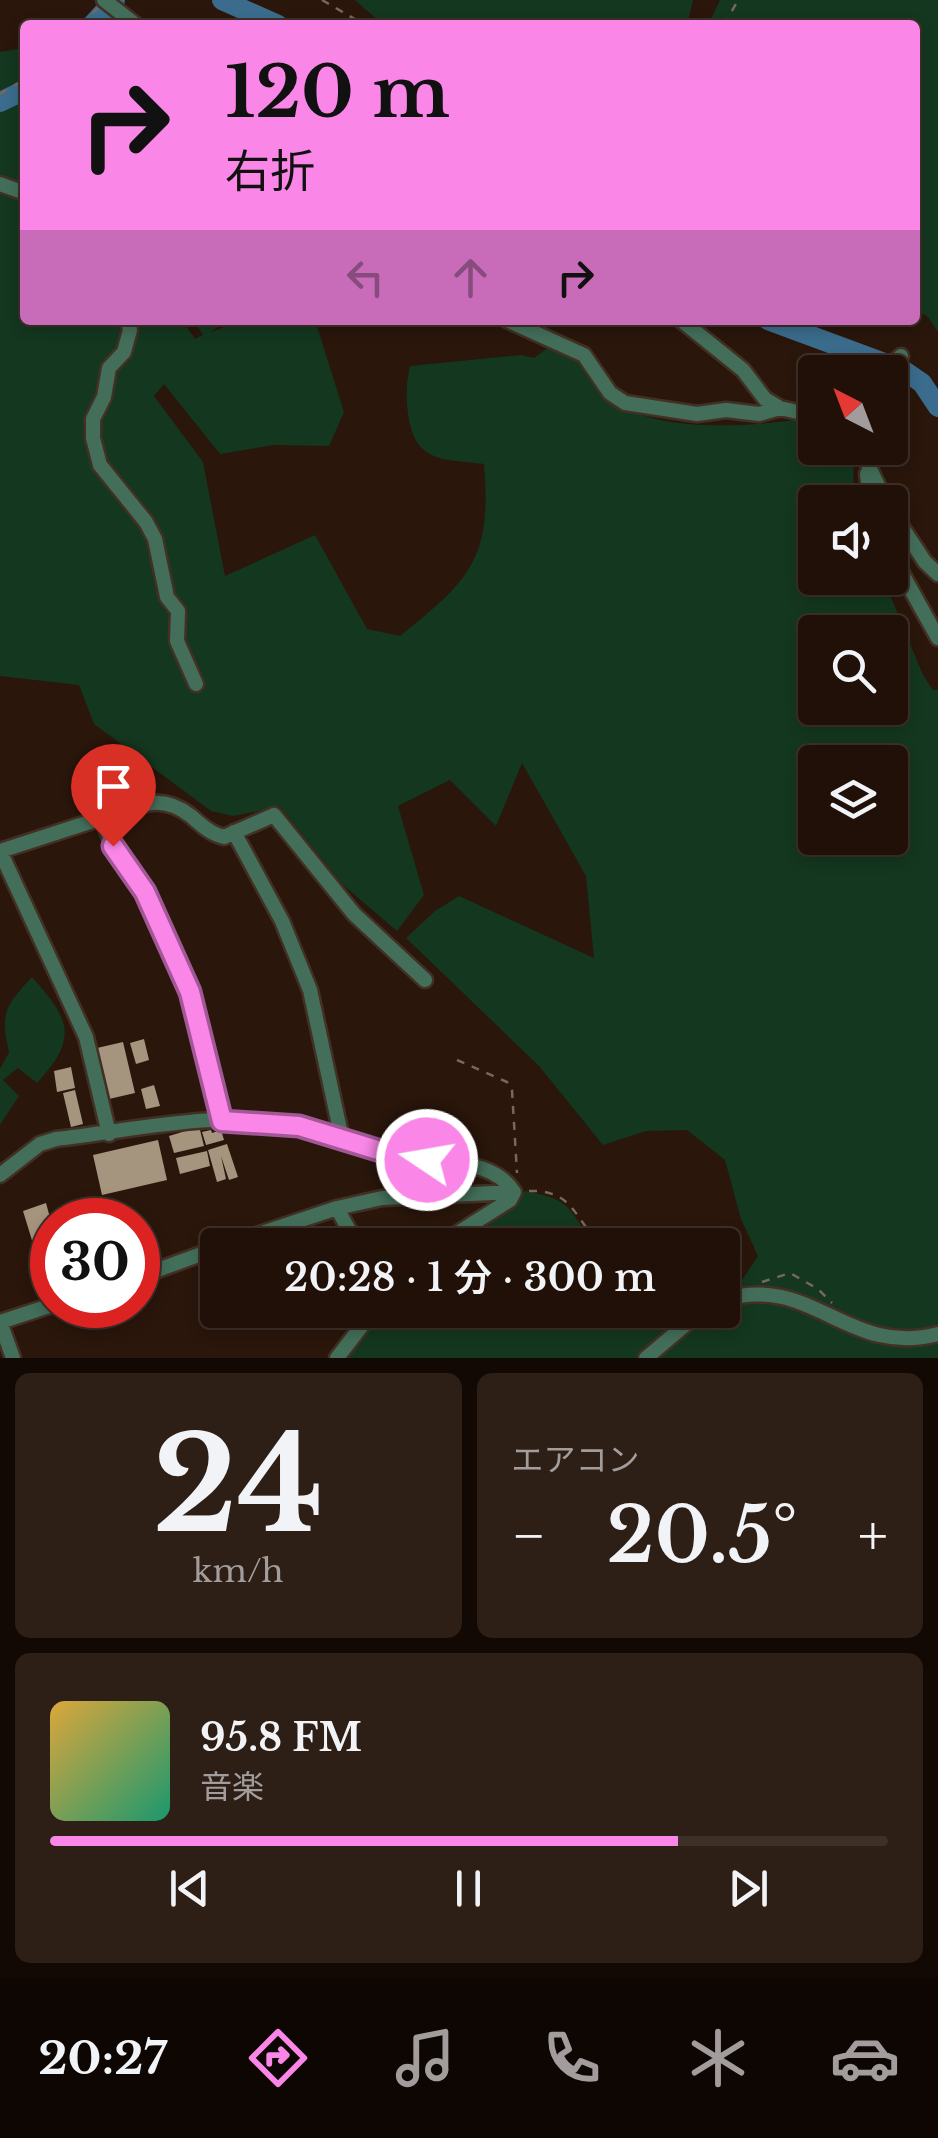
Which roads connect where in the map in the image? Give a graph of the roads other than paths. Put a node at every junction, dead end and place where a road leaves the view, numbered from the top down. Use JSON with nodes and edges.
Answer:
{"nodes":[{"id":1,"x":104,"y":0,"type":"edge"},
{"id":2,"x":129,"y":20,"type":"edge"},
{"id":3,"x":129,"y":325,"type":"edge"},
{"id":4,"x":517,"y":325,"type":"edge"},
{"id":5,"x":686,"y":325,"type":"edge"},
{"id":6,"x":780,"y":408,"type":"junction"},
{"id":7,"x":798,"y":412,"type":"edge"},
{"id":8,"x":908,"y":536,"type":"edge"},
{"id":9,"x":938,"y":574,"type":"edge"},
{"id":10,"x":908,"y":584,"type":"edge"},
{"id":11,"x":938,"y":638,"type":"edge"},
{"id":12,"x":196,"y":684,"type":"dead end"},
{"id":13,"x":102,"y":818,"type":"junction"},
{"id":14,"x":234,"y":832,"type":"junction"},
{"id":15,"x":0,"y":851,"type":"edge"},
{"id":16,"x":425,"y":980,"type":"dead end"},
{"id":17,"x":222,"y":1121,"type":"junction"},
{"id":18,"x":110,"y":1134,"type":"junction"},
{"id":19,"x":342,"y":1139,"type":"junction"},
{"id":20,"x":0,"y":1175,"type":"edge"},
{"id":21,"x":514,"y":1192,"type":"junction"},
{"id":22,"x":337,"y":1208,"type":"junction"},
{"id":23,"x":277,"y":1228,"type":"edge"},
{"id":24,"x":348,"y":1228,"type":"edge"},
{"id":25,"x":466,"y":1228,"type":"edge"},
{"id":26,"x":200,"y":1255,"type":"edge"},
{"id":27,"x":160,"y":1269,"type":"edge"},
{"id":28,"x":740,"y":1296,"type":"edge"},
{"id":29,"x":30,"y":1312,"type":"edge"},
{"id":30,"x":0,"y":1322,"type":"edge"},
{"id":31,"x":360,"y":1328,"type":"edge"},
{"id":32,"x":682,"y":1328,"type":"edge"},
{"id":33,"x":938,"y":1334,"type":"edge"},
{"id":34,"x":12,"y":1358,"type":"edge"},
{"id":35,"x":337,"y":1358,"type":"edge"},
{"id":36,"x":646,"y":1358,"type":"edge"}],
"edges":[{"from":1,"to":2,"type":"street"},
{"from":3,"to":12,"type":"street"},
{"from":4,"to":6,"type":"street"},
{"from":5,"to":6,"type":"street"},
{"from":6,"to":7,"type":"street"},
{"from":8,"to":9,"type":"street"},
{"from":10,"to":11,"type":"street"},
{"from":13,"to":14,"type":"street"},
{"from":13,"to":15,"type":"street"},
{"from":13,"to":17,"type":"street"},
{"from":14,"to":16,"type":"street"},
{"from":14,"to":19,"type":"street"},
{"from":15,"to":18,"type":"street"},
{"from":17,"to":18,"type":"street"},
{"from":17,"to":19,"type":"street"},
{"from":18,"to":20,"type":"street"},
{"from":19,"to":21,"type":"street"},
{"from":21,"to":22,"type":"street"},
{"from":21,"to":25,"type":"street"},
{"from":22,"to":23,"type":"street"},
{"from":22,"to":24,"type":"street"},
{"from":26,"to":27,"type":"street"},
{"from":28,"to":33,"type":"street"},
{"from":29,"to":30,"type":"street"},
{"from":30,"to":34,"type":"street"},
{"from":31,"to":35,"type":"street"},
{"from":32,"to":36,"type":"street"}]}
